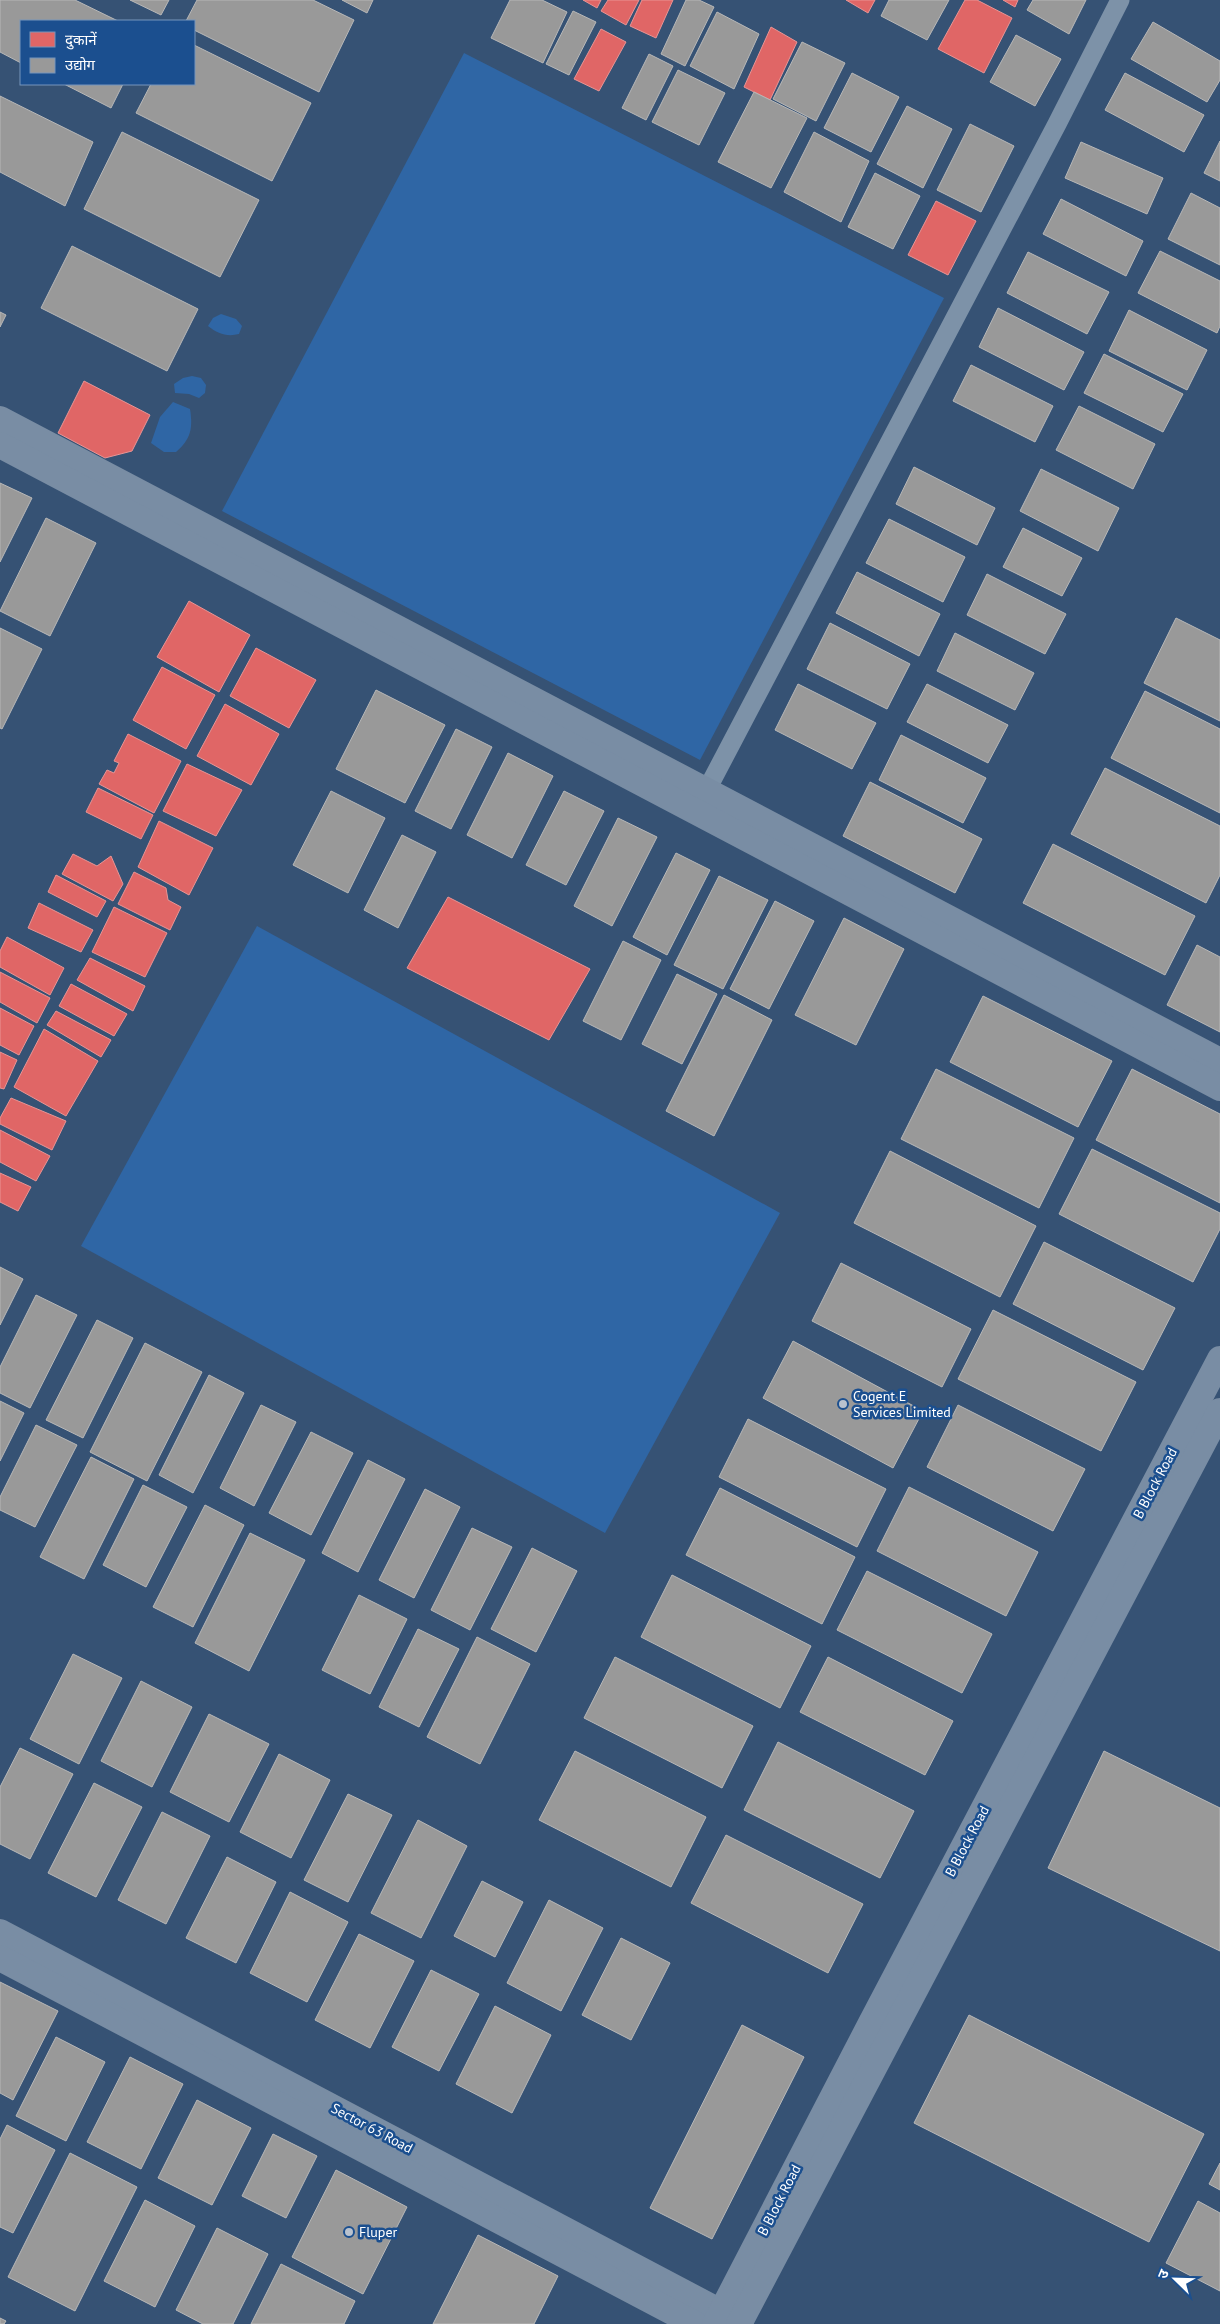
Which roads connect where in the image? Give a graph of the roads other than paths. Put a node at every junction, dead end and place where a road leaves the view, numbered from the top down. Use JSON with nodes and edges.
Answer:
{"nodes":[{"id":1,"x":1120,"y":0,"type":"edge"},
{"id":2,"x":0,"y":419,"type":"edge"},
{"id":3,"x":0,"y":445,"type":"edge"},
{"id":4,"x":701,"y":801,"type":"junction"},
{"id":5,"x":1220,"y":1061,"type":"edge"},
{"id":6,"x":1220,"y":1088,"type":"edge"},
{"id":7,"x":1220,"y":1359,"type":"edge"},
{"id":8,"x":1220,"y":1411,"type":"edge"},
{"id":9,"x":0,"y":1932,"type":"edge"},
{"id":10,"x":0,"y":1958,"type":"edge"},
{"id":11,"x":732,"y":2321,"type":"edge"},
{"id":12,"x":695,"y":2324,"type":"edge"}],
"edges":[{"from":1,"to":4,"type":"street"},
{"from":2,"to":4,"type":"street"},
{"from":3,"to":4,"type":"street"},
{"from":4,"to":5,"type":"street"},
{"from":4,"to":6,"type":"street"},
{"from":7,"to":11,"type":"street","name":"B Block Road"},
{"from":8,"to":11,"type":"street","name":"B Block Road"},
{"from":9,"to":11,"type":"street","name":"Sector 63 Road"},
{"from":10,"to":12,"type":"street","name":"Sector 63 Road"}]}
